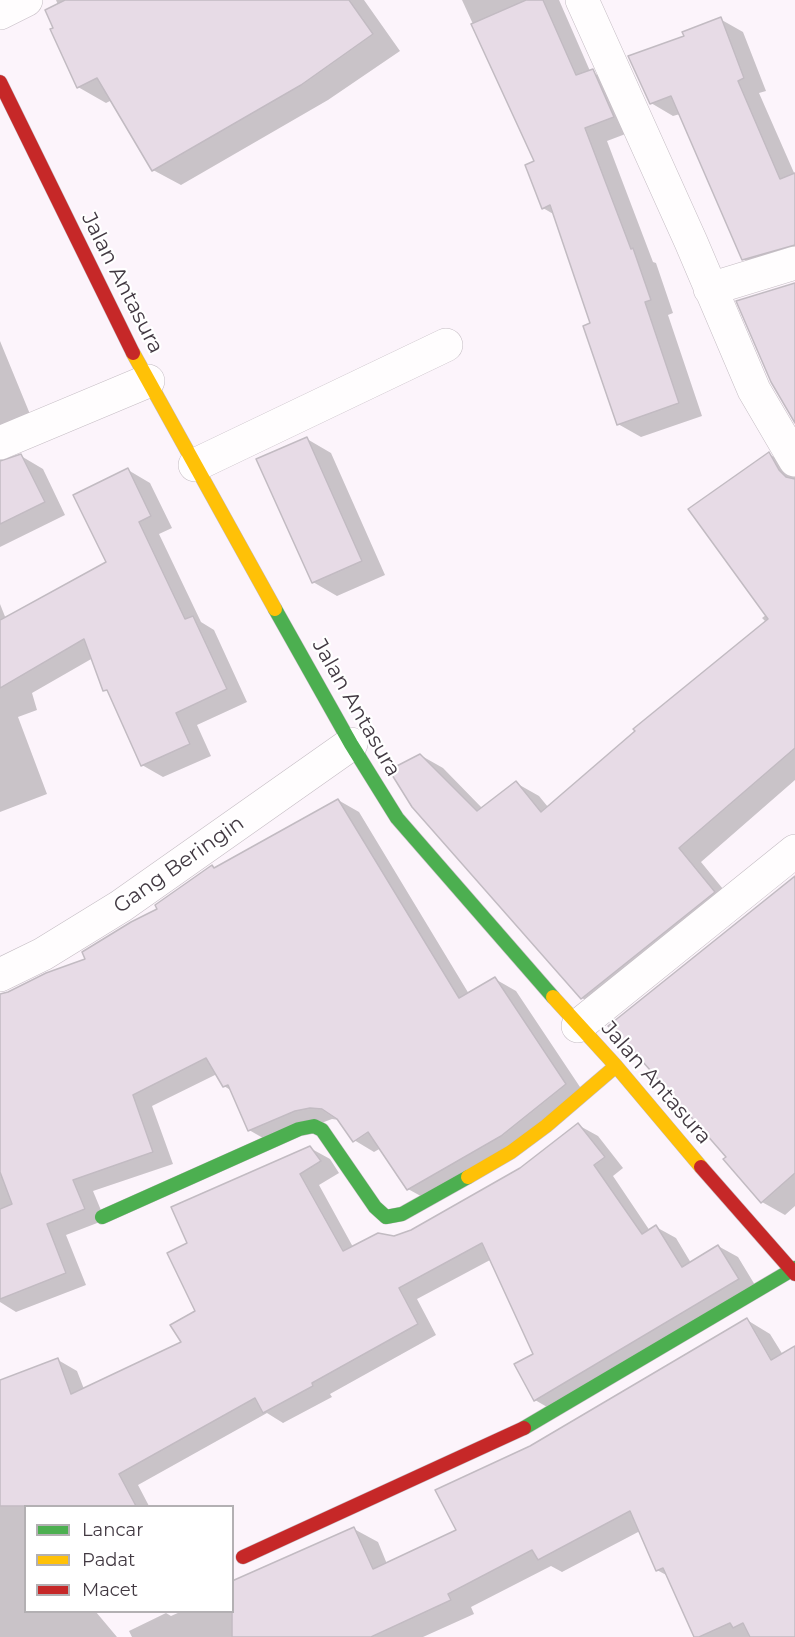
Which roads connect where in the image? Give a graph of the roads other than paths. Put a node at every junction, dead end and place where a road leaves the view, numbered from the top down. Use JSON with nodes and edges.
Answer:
{"nodes":[{"id":1,"x":26,"y":0,"type":"edge"},
{"id":2,"x":582,"y":0,"type":"edge"},
{"id":3,"x":0,"y":13,"type":"edge"},
{"id":4,"x":0,"y":82,"type":"edge"},
{"id":5,"x":9,"y":120,"type":"edge"},
{"id":6,"x":795,"y":263,"type":"edge"},
{"id":7,"x":710,"y":289,"type":"junction"},
{"id":8,"x":447,"y":345,"type":"dead end"},
{"id":9,"x":148,"y":381,"type":"junction"},
{"id":10,"x":0,"y":442,"type":"edge"},
{"id":11,"x":795,"y":460,"type":"edge"},
{"id":12,"x":195,"y":465,"type":"junction"},
{"id":13,"x":351,"y":744,"type":"junction"},
{"id":14,"x":795,"y":851,"type":"edge"},
{"id":15,"x":0,"y":975,"type":"edge"},
{"id":16,"x":578,"y":1026,"type":"junction"},
{"id":17,"x":616,"y":1066,"type":"junction"},
{"id":18,"x":102,"y":1217,"type":"dead end"},
{"id":19,"x":794,"y":1271,"type":"edge"},
{"id":20,"x":243,"y":1557,"type":"dead end"}],
"edges":[{"from":1,"to":3,"type":"street"},
{"from":2,"to":7,"type":"street"},
{"from":4,"to":5,"type":"main road","name":"Jalan Antasura"},
{"from":5,"to":9,"type":"main road","name":"Jalan Antasura"},
{"from":6,"to":7,"type":"street"},
{"from":7,"to":11,"type":"street"},
{"from":8,"to":12,"type":"street"},
{"from":9,"to":10,"type":"street"},
{"from":9,"to":12,"type":"main road","name":"Jalan Antasura"},
{"from":12,"to":13,"type":"main road","name":"Jalan Antasura"},
{"from":13,"to":15,"type":"street","name":"Gang Beringin"},
{"from":13,"to":16,"type":"main road","name":"Jalan Antasura"},
{"from":14,"to":16,"type":"street"},
{"from":16,"to":17,"type":"main road","name":"Jalan Antasura"},
{"from":17,"to":18,"type":"main road"},
{"from":17,"to":19,"type":"main road","name":"Jalan Antasura"},
{"from":19,"to":20,"type":"main road"}]}
